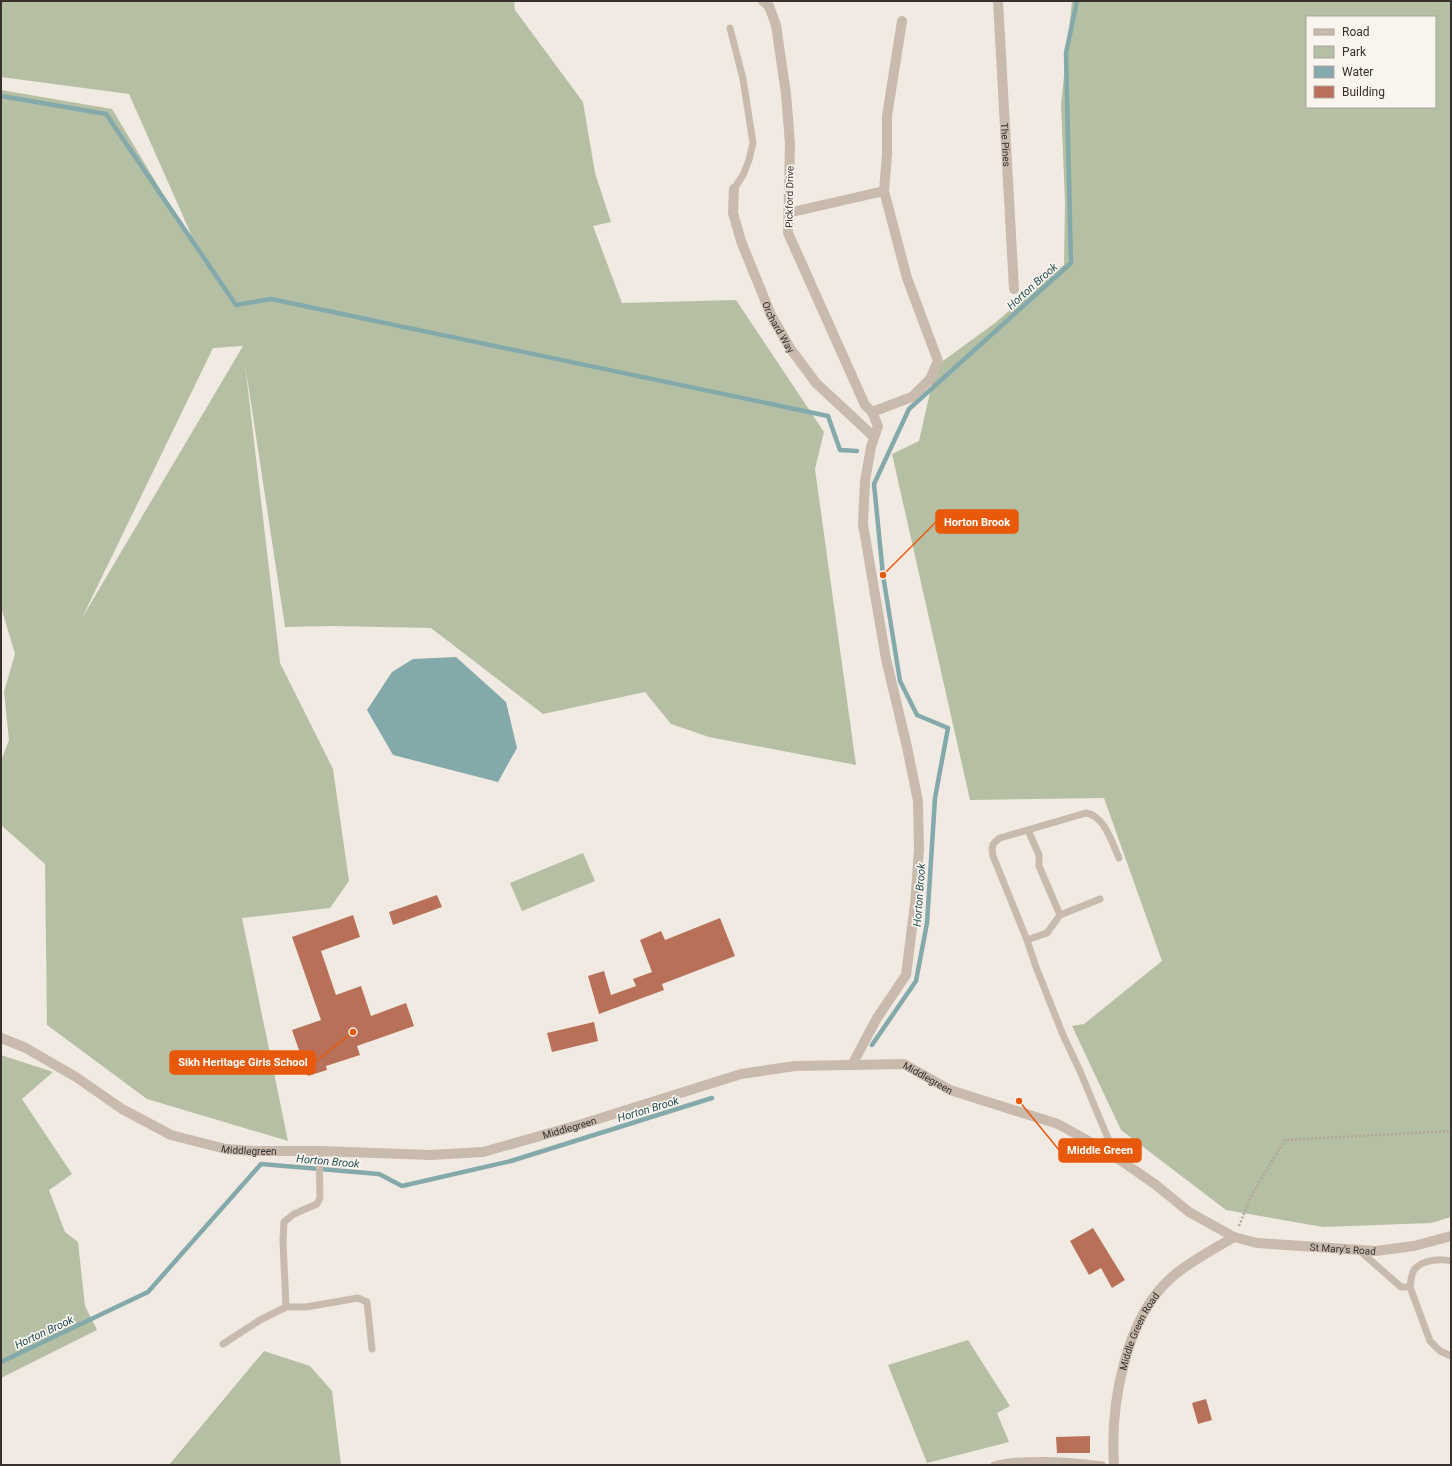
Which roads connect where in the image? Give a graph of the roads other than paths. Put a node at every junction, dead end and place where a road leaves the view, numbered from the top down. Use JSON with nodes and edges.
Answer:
{"nodes":[{"id":1,"x":763,"y":1,"type":"edge"},
{"id":2,"x":998,"y":1,"type":"edge"},
{"id":3,"x":902,"y":21,"type":"dead end"},
{"id":4,"x":730,"y":28,"type":"dead end"},
{"id":5,"x":734,"y":189,"type":"joint"},
{"id":6,"x":884,"y":191,"type":"junction"},
{"id":7,"x":788,"y":213,"type":"junction"},
{"id":8,"x":1014,"y":290,"type":"dead end"},
{"id":9,"x":872,"y":412,"type":"junction"},
{"id":10,"x":874,"y":437,"type":"junction"},
{"id":11,"x":1028,"y":830,"type":"junction"},
{"id":12,"x":1119,"y":858,"type":"dead end"},
{"id":13,"x":1100,"y":899,"type":"dead end"},
{"id":14,"x":1060,"y":915,"type":"junction"},
{"id":15,"x":1027,"y":940,"type":"junction"},
{"id":16,"x":1,"y":1038,"type":"edge"},
{"id":17,"x":852,"y":1065,"type":"junction"},
{"id":18,"x":319,"y":1151,"type":"junction"},
{"id":19,"x":1119,"y":1159,"type":"junction"},
{"id":20,"x":1451,"y":1236,"type":"edge"},
{"id":21,"x":1234,"y":1237,"type":"junction"},
{"id":22,"x":1360,"y":1250,"type":"junction"},
{"id":23,"x":1451,"y":1261,"type":"edge"},
{"id":24,"x":1410,"y":1286,"type":"junction"},
{"id":25,"x":286,"y":1308,"type":"junction"},
{"id":26,"x":223,"y":1344,"type":"dead end"},
{"id":27,"x":372,"y":1349,"type":"dead end"},
{"id":28,"x":1451,"y":1356,"type":"edge"},
{"id":29,"x":994,"y":1465,"type":"edge"},
{"id":30,"x":1102,"y":1465,"type":"edge"},
{"id":31,"x":1114,"y":1465,"type":"edge"}],
"edges":[{"from":1,"to":7,"type":"street","name":"Pickford Drive"},
{"from":2,"to":8,"type":"street","name":"The Pines"},
{"from":3,"to":6,"type":"street"},
{"from":4,"to":5,"type":"lane"},
{"from":5,"to":10,"type":"street","name":"Orchard Way"},
{"from":6,"to":7,"type":"street"},
{"from":6,"to":9,"type":"street"},
{"from":7,"to":9,"type":"street","name":"Pickford Drive"},
{"from":9,"to":10,"type":"street","name":"Pickford Drive"},
{"from":10,"to":17,"type":"street"},
{"from":11,"to":12,"type":"lane"},
{"from":11,"to":14,"type":"lane"},
{"from":11,"to":15,"type":"lane"},
{"from":13,"to":14,"type":"lane"},
{"from":14,"to":15,"type":"lane"},
{"from":15,"to":19,"type":"lane"},
{"from":16,"to":18,"type":"street","name":"Middlegreen"},
{"from":17,"to":18,"type":"street","name":"Middlegreen"},
{"from":17,"to":19,"type":"street","name":"Middlegreen"},
{"from":18,"to":25,"type":"lane"},
{"from":19,"to":21,"type":"street","name":"Middlegreen"},
{"from":20,"to":22,"type":"street","name":"St Mary's Road"},
{"from":21,"to":22,"type":"street","name":"St Mary's Road"},
{"from":21,"to":31,"type":"street","name":"Middle Green Road"},
{"from":22,"to":24,"type":"lane"},
{"from":23,"to":24,"type":"lane"},
{"from":24,"to":28,"type":"lane"},
{"from":25,"to":26,"type":"lane"},
{"from":25,"to":27,"type":"lane"},
{"from":29,"to":30,"type":"lane"}]}
